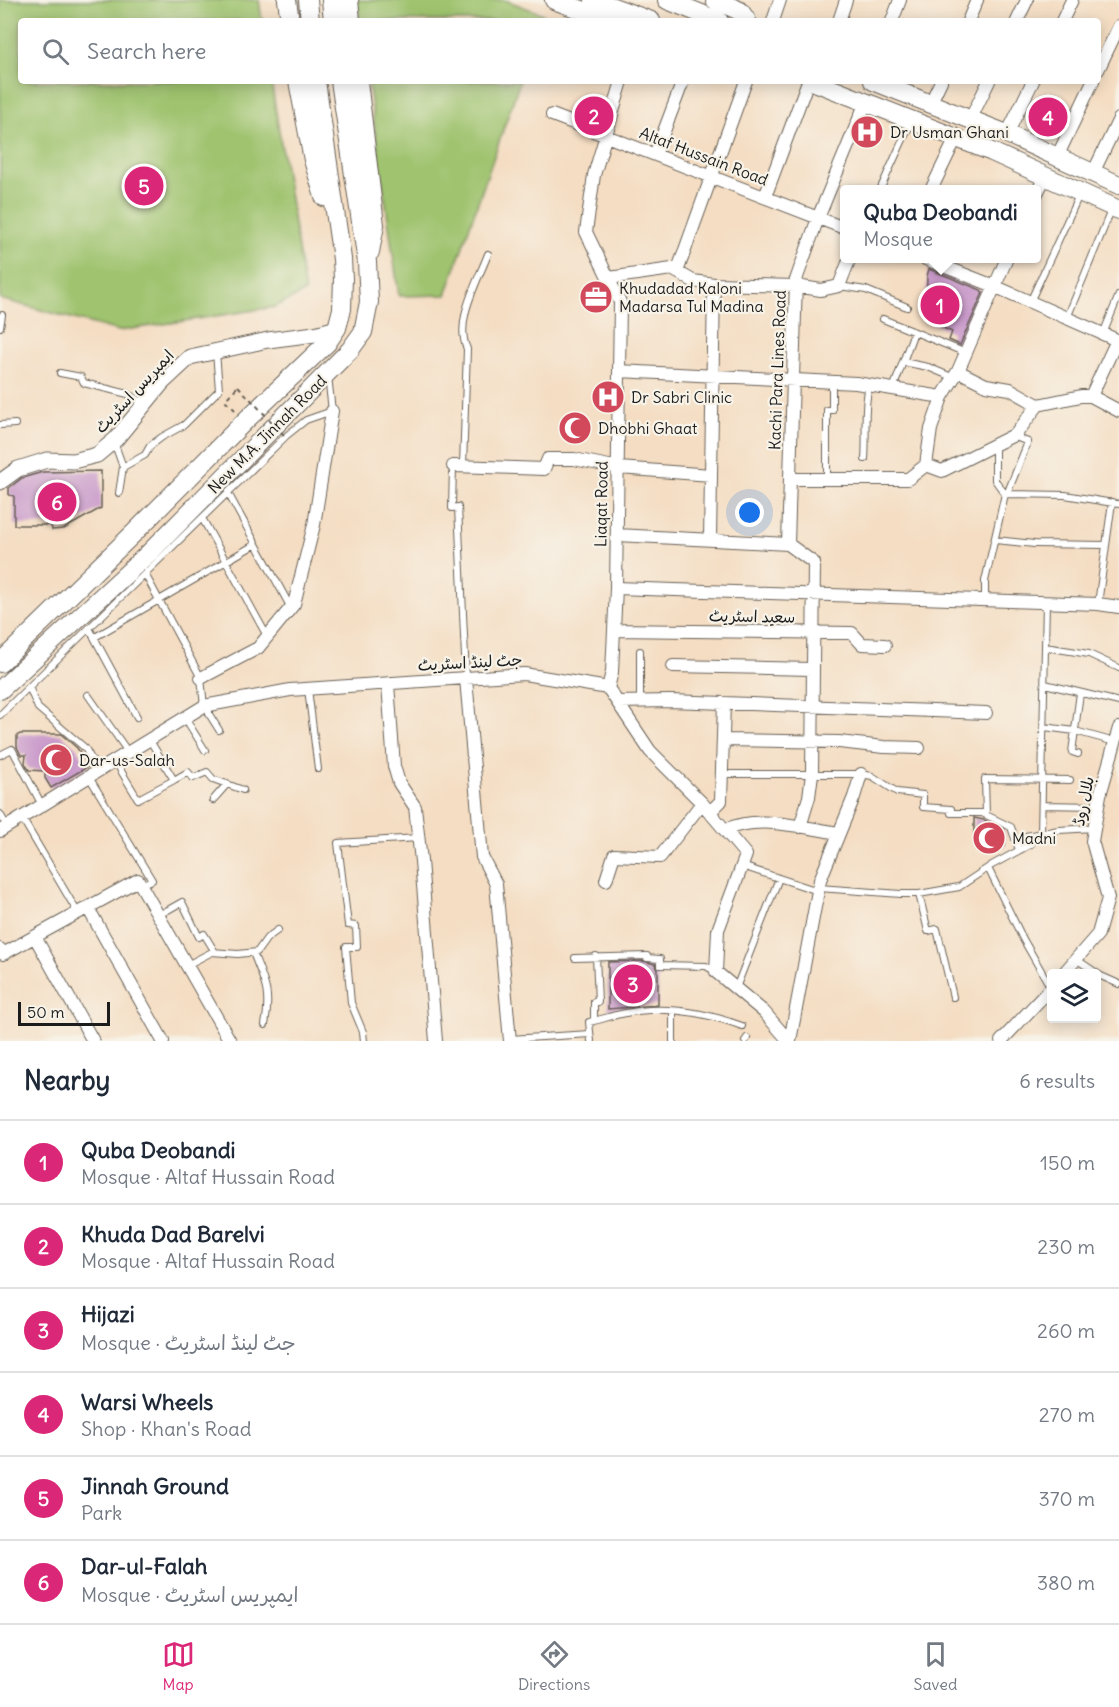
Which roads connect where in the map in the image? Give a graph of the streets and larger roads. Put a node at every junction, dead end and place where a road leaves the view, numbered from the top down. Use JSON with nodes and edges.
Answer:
{"nodes":[{"id":1,"x":287,"y":0,"type":"edge"},
{"id":2,"x":308,"y":0,"type":"edge"},
{"id":3,"x":331,"y":0,"type":"edge"},
{"id":4,"x":349,"y":0,"type":"edge"},
{"id":5,"x":554,"y":0,"type":"edge"},
{"id":6,"x":594,"y":0,"type":"edge"},
{"id":7,"x":667,"y":0,"type":"edge"},
{"id":8,"x":715,"y":0,"type":"edge"},
{"id":9,"x":780,"y":0,"type":"edge"},
{"id":10,"x":846,"y":0,"type":"edge"},
{"id":11,"x":900,"y":0,"type":"edge"},
{"id":12,"x":977,"y":0,"type":"edge"},
{"id":13,"x":1027,"y":0,"type":"edge"},
{"id":14,"x":1072,"y":0,"type":"edge"},
{"id":15,"x":290,"y":18,"type":"edge"},
{"id":16,"x":310,"y":18,"type":"edge"},
{"id":17,"x":333,"y":18,"type":"edge"},
{"id":18,"x":351,"y":18,"type":"edge"},
{"id":19,"x":604,"y":18,"type":"edge"},
{"id":20,"x":643,"y":18,"type":"edge"},
{"id":21,"x":711,"y":18,"type":"edge"},
{"id":22,"x":745,"y":18,"type":"edge"},
{"id":23,"x":773,"y":18,"type":"edge"},
{"id":24,"x":840,"y":18,"type":"edge"},
{"id":25,"x":893,"y":18,"type":"edge"},
{"id":26,"x":969,"y":18,"type":"edge"},
{"id":27,"x":1018,"y":18,"type":"edge"},
{"id":28,"x":1063,"y":18,"type":"edge"},
{"id":29,"x":1119,"y":26,"type":"edge"},
{"id":30,"x":1101,"y":64,"type":"edge"},
{"id":31,"x":299,"y":84,"type":"edge"},
{"id":32,"x":316,"y":84,"type":"edge"},
{"id":33,"x":340,"y":84,"type":"edge"},
{"id":34,"x":358,"y":84,"type":"edge"},
{"id":35,"x":621,"y":84,"type":"edge"},
{"id":36,"x":682,"y":84,"type":"edge"},
{"id":37,"x":745,"y":84,"type":"edge"},
{"id":38,"x":809,"y":84,"type":"edge"},
{"id":39,"x":818,"y":84,"type":"edge"},
{"id":40,"x":880,"y":84,"type":"edge"},
{"id":41,"x":940,"y":84,"type":"edge"},
{"id":42,"x":988,"y":84,"type":"edge"},
{"id":43,"x":1032,"y":84,"type":"edge"},
{"id":44,"x":1092,"y":84,"type":"edge"},
{"id":45,"x":867,"y":102,"type":"junction"},
{"id":46,"x":930,"y":104,"type":"junction"},
{"id":47,"x":552,"y":115,"type":"dead end"},
{"id":48,"x":1119,"y":118,"type":"edge"},
{"id":49,"x":970,"y":120,"type":"junction"},
{"id":50,"x":1007,"y":134,"type":"junction"},
{"id":51,"x":606,"y":136,"type":"junction"},
{"id":52,"x":956,"y":138,"type":"junction"},
{"id":53,"x":655,"y":155,"type":"junction"},
{"id":54,"x":1057,"y":157,"type":"junction"},
{"id":55,"x":1092,"y":173,"type":"junction"},
{"id":56,"x":711,"y":177,"type":"junction"},
{"id":57,"x":1045,"y":177,"type":"junction"},
{"id":58,"x":934,"y":185,"type":"edge"},
{"id":59,"x":1041,"y":185,"type":"edge"},
{"id":60,"x":1119,"y":185,"type":"edge"},
{"id":61,"x":765,"y":197,"type":"junction"},
{"id":62,"x":1115,"y":208,"type":"edge"},
{"id":63,"x":818,"y":218,"type":"junction"},
{"id":64,"x":840,"y":226,"type":"edge"},
{"id":65,"x":342,"y":259,"type":"junction"},
{"id":66,"x":367,"y":262,"type":"junction"},
{"id":67,"x":848,"y":263,"type":"edge"},
{"id":68,"x":936,"y":263,"type":"edge"},
{"id":69,"x":1005,"y":263,"type":"edge"},
{"id":70,"x":677,"y":272,"type":"junction"},
{"id":71,"x":609,"y":278,"type":"junction"},
{"id":72,"x":714,"y":284,"type":"junction"},
{"id":73,"x":796,"y":286,"type":"junction"},
{"id":74,"x":994,"y":286,"type":"junction"},
{"id":75,"x":337,"y":328,"type":"junction"},
{"id":76,"x":1118,"y":340,"type":"edge"},
{"id":77,"x":619,"y":371,"type":"junction"},
{"id":78,"x":956,"y":375,"type":"junction"},
{"id":79,"x":713,"y":376,"type":"junction"},
{"id":80,"x":792,"y":379,"type":"junction"},
{"id":81,"x":1091,"y":396,"type":"junction"},
{"id":82,"x":942,"y":397,"type":"junction"},
{"id":83,"x":1038,"y":405,"type":"junction"},
{"id":84,"x":332,"y":411,"type":"road end"},
{"id":85,"x":1119,"y":411,"type":"edge"},
{"id":86,"x":926,"y":465,"type":"junction"},
{"id":87,"x":458,"y":466,"type":"road end"},
{"id":88,"x":619,"y":468,"type":"junction"},
{"id":89,"x":711,"y":475,"type":"junction"},
{"id":90,"x":1,"y":477,"type":"edge"},
{"id":91,"x":790,"y":479,"type":"junction"},
{"id":92,"x":617,"y":535,"type":"junction"},
{"id":93,"x":710,"y":540,"type":"junction"},
{"id":94,"x":788,"y":544,"type":"junction"},
{"id":95,"x":616,"y":588,"type":"junction"},
{"id":96,"x":814,"y":595,"type":"junction"},
{"id":97,"x":1119,"y":607,"type":"edge"},
{"id":98,"x":614,"y":630,"type":"junction"},
{"id":99,"x":813,"y":634,"type":"junction"},
{"id":100,"x":885,"y":645,"type":"dead end"},
{"id":101,"x":0,"y":663,"type":"edge"},
{"id":102,"x":673,"y":666,"type":"dead end"},
{"id":103,"x":812,"y":669,"type":"junction"},
{"id":104,"x":201,"y":678,"type":"road end"},
{"id":105,"x":466,"y":679,"type":"junction"},
{"id":106,"x":388,"y":684,"type":"junction"},
{"id":107,"x":608,"y":688,"type":"junction"},
{"id":108,"x":0,"y":690,"type":"edge"},
{"id":109,"x":618,"y":702,"type":"junction"},
{"id":110,"x":724,"y":704,"type":"junction"},
{"id":111,"x":812,"y":707,"type":"junction"},
{"id":112,"x":986,"y":714,"type":"dead end"},
{"id":113,"x":1119,"y":728,"type":"edge"},
{"id":114,"x":723,"y":740,"type":"junction"},
{"id":115,"x":812,"y":742,"type":"junction"},
{"id":116,"x":919,"y":748,"type":"dead end"},
{"id":117,"x":861,"y":774,"type":"road end"},
{"id":118,"x":706,"y":808,"type":"junction"},
{"id":119,"x":800,"y":827,"type":"junction"},
{"id":120,"x":3,"y":829,"type":"edge"},
{"id":121,"x":725,"y":830,"type":"junction"},
{"id":122,"x":839,"y":833,"type":"junction"},
{"id":123,"x":606,"y":880,"type":"dead end"},
{"id":124,"x":1114,"y":898,"type":"edge"},
{"id":125,"x":83,"y":910,"type":"junction"},
{"id":126,"x":34,"y":937,"type":"junction"},
{"id":127,"x":0,"y":949,"type":"edge"},
{"id":128,"x":1067,"y":969,"type":"edge"},
{"id":129,"x":1047,"y":992,"type":"edge"},
{"id":130,"x":510,"y":1040,"type":"edge"},
{"id":131,"x":93,"y":1041,"type":"edge"},
{"id":132,"x":163,"y":1041,"type":"edge"},
{"id":133,"x":230,"y":1041,"type":"edge"},
{"id":134,"x":436,"y":1041,"type":"edge"},
{"id":135,"x":790,"y":1041,"type":"edge"},
{"id":136,"x":1001,"y":1041,"type":"edge"}],
"edges":[{"from":1,"to":15,"type":"main road"},
{"from":2,"to":16,"type":"main road"},
{"from":3,"to":17,"type":"main road"},
{"from":4,"to":18,"type":"main road"},
{"from":5,"to":19,"type":"main road"},
{"from":6,"to":20,"type":"main road"},
{"from":7,"to":21,"type":"main road"},
{"from":8,"to":22,"type":"main road"},
{"from":9,"to":23,"type":"street"},
{"from":10,"to":24,"type":"street"},
{"from":11,"to":25,"type":"street"},
{"from":12,"to":26,"type":"street"},
{"from":13,"to":27,"type":"street"},
{"from":14,"to":28,"type":"street"},
{"from":29,"to":30,"type":"street"},
{"from":31,"to":65,"type":"main road"},
{"from":32,"to":65,"type":"main road","name":"New M.A. Jinnah Road"},
{"from":33,"to":66,"type":"main road","name":"New M.A. Jinnah Road"},
{"from":34,"to":66,"type":"main road"},
{"from":35,"to":51,"type":"street","name":"Liaqat Road"},
{"from":36,"to":53,"type":"street"},
{"from":37,"to":56,"type":"street"},
{"from":38,"to":61,"type":"street"},
{"from":39,"to":45,"type":"main road"},
{"from":40,"to":46,"type":"main road"},
{"from":41,"to":46,"type":"street"},
{"from":42,"to":49,"type":"street"},
{"from":43,"to":50,"type":"street"},
{"from":44,"to":54,"type":"street"},
{"from":45,"to":52,"type":"main road"},
{"from":45,"to":63,"type":"street","name":"Kachi Para Lines Road"},
{"from":46,"to":49,"type":"main road"},
{"from":47,"to":51,"type":"street","name":"Altaf Hussain Road"},
{"from":48,"to":55,"type":"street"},
{"from":49,"to":50,"type":"main road"},
{"from":50,"to":54,"type":"main road"},
{"from":51,"to":53,"type":"street","name":"Altaf Hussain Road"},
{"from":51,"to":71,"type":"street","name":"Liaqat Road"},
{"from":52,"to":57,"type":"main road"},
{"from":52,"to":58,"type":"street"},
{"from":53,"to":56,"type":"street","name":"Altaf Hussain Road"},
{"from":54,"to":55,"type":"main road"},
{"from":55,"to":60,"type":"main road"},
{"from":56,"to":61,"type":"street","name":"Altaf Hussain Road"},
{"from":56,"to":70,"type":"street"},
{"from":57,"to":59,"type":"street"},
{"from":57,"to":62,"type":"main road"},
{"from":61,"to":63,"type":"street","name":"Altaf Hussain Road"},
{"from":63,"to":64,"type":"street","name":"Altaf Hussain Road"},
{"from":63,"to":73,"type":"street","name":"Kachi Para Lines Road"},
{"from":65,"to":75,"type":"main road","name":"New M.A. Jinnah Road"},
{"from":66,"to":108,"type":"main road","name":"New M.A. Jinnah Road"},
{"from":67,"to":73,"type":"street"},
{"from":68,"to":74,"type":"street"},
{"from":69,"to":74,"type":"street"},
{"from":70,"to":71,"type":"street"},
{"from":70,"to":72,"type":"street"},
{"from":71,"to":77,"type":"street","name":"Liaqat Road"},
{"from":72,"to":73,"type":"street"},
{"from":72,"to":79,"type":"street"},
{"from":73,"to":80,"type":"street","name":"Kachi Para Lines Road"},
{"from":74,"to":76,"type":"street"},
{"from":74,"to":78,"type":"street"},
{"from":75,"to":90,"type":"street","name":"ایمپریس اسٹریٹ"},
{"from":75,"to":101,"type":"main road","name":"New M.A. Jinnah Road"},
{"from":76,"to":81,"type":"street"},
{"from":77,"to":79,"type":"street"},
{"from":77,"to":88,"type":"street","name":"Liaqat Road"},
{"from":78,"to":82,"type":"street"},
{"from":78,"to":83,"type":"street"},
{"from":79,"to":80,"type":"street"},
{"from":79,"to":89,"type":"street"},
{"from":80,"to":82,"type":"street"},
{"from":80,"to":91,"type":"street","name":"Kachi Para Lines Road"},
{"from":81,"to":83,"type":"street"},
{"from":81,"to":85,"type":"street"},
{"from":82,"to":86,"type":"street"},
{"from":83,"to":86,"type":"street"},
{"from":84,"to":104,"type":"street"},
{"from":86,"to":91,"type":"street"},
{"from":87,"to":88,"type":"street"},
{"from":88,"to":89,"type":"street"},
{"from":88,"to":92,"type":"street","name":"Liaqat Road"},
{"from":89,"to":93,"type":"street"},
{"from":91,"to":94,"type":"street","name":"Kachi Para Lines Road"},
{"from":92,"to":93,"type":"street"},
{"from":92,"to":95,"type":"street","name":"Liaqat Road"},
{"from":93,"to":94,"type":"street"},
{"from":94,"to":96,"type":"street"},
{"from":95,"to":96,"type":"street"},
{"from":95,"to":98,"type":"street","name":"Liaqat Road"},
{"from":96,"to":97,"type":"street"},
{"from":96,"to":99,"type":"street"},
{"from":98,"to":99,"type":"street","name":"سعید اسٹریٹ"},
{"from":98,"to":107,"type":"street","name":"Liaqat Road"},
{"from":99,"to":100,"type":"street","name":"سعید اسٹریٹ"},
{"from":99,"to":103,"type":"street"},
{"from":102,"to":103,"type":"street"},
{"from":103,"to":111,"type":"street"},
{"from":105,"to":106,"type":"street","name":"جٹ لینڈ اسٹریٹ"},
{"from":105,"to":107,"type":"street","name":"جٹ لینڈ اسٹریٹ"},
{"from":105,"to":130,"type":"street"},
{"from":106,"to":120,"type":"street","name":"جٹ لینڈ اسٹریٹ"},
{"from":106,"to":134,"type":"street"},
{"from":107,"to":109,"type":"street"},
{"from":109,"to":110,"type":"street"},
{"from":109,"to":118,"type":"street"},
{"from":110,"to":111,"type":"street"},
{"from":110,"to":114,"type":"street"},
{"from":111,"to":112,"type":"street"},
{"from":111,"to":115,"type":"street"},
{"from":113,"to":124,"type":"street","name":"بلال روڈ"},
{"from":114,"to":115,"type":"street"},
{"from":114,"to":118,"type":"street"},
{"from":115,"to":116,"type":"street"},
{"from":115,"to":119,"type":"street"},
{"from":117,"to":122,"type":"street"},
{"from":118,"to":121,"type":"street"},
{"from":118,"to":123,"type":"street"},
{"from":119,"to":121,"type":"street"},
{"from":119,"to":122,"type":"street"},
{"from":121,"to":135,"type":"street"},
{"from":122,"to":135,"type":"street"},
{"from":124,"to":128,"type":"street","name":"بلال روڈ"},
{"from":125,"to":126,"type":"street"},
{"from":125,"to":132,"type":"street"},
{"from":125,"to":133,"type":"street"},
{"from":126,"to":127,"type":"street"},
{"from":126,"to":131,"type":"street"},
{"from":129,"to":136,"type":"street"}]}
